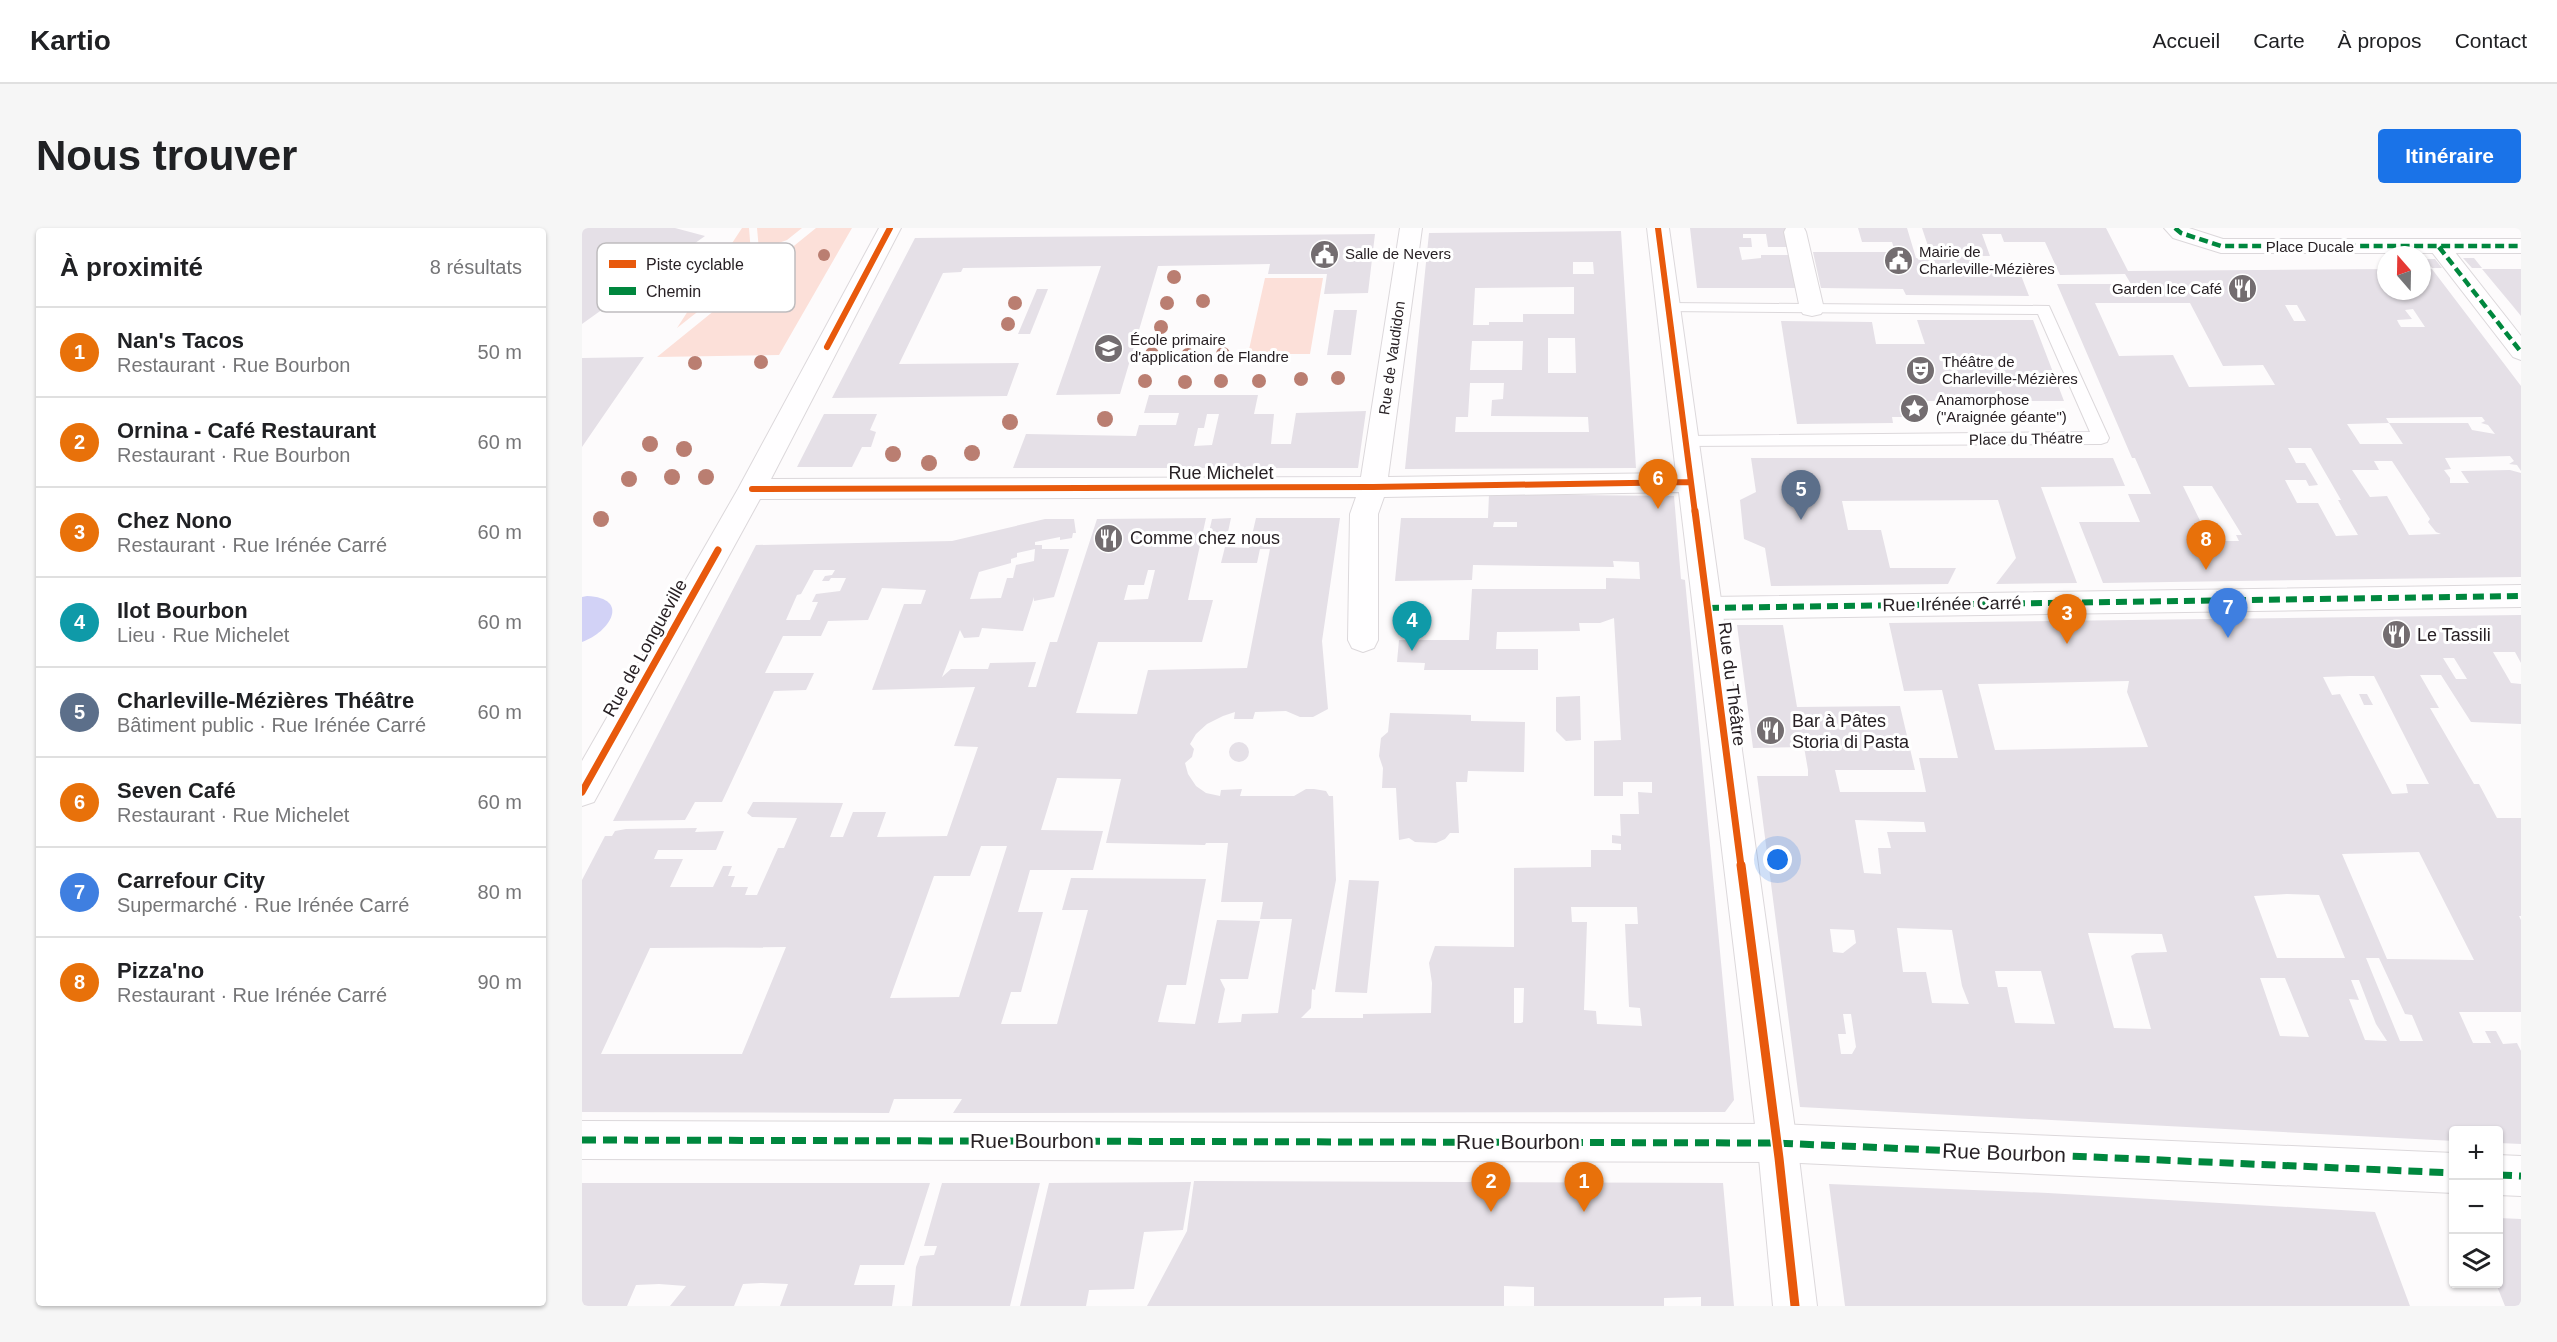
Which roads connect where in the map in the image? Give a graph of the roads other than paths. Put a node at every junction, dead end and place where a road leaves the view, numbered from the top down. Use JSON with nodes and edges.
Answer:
{"nodes":[{"id":1,"x":890,"y":228,"type":"edge"},
{"id":2,"x":1411,"y":228,"type":"edge"},
{"id":3,"x":1658,"y":228,"type":"edge"},
{"id":4,"x":2175,"y":228,"type":"edge"},
{"id":5,"x":1795,"y":232,"type":"dead end"},
{"id":6,"x":2521,"y":246,"type":"edge"},
{"id":7,"x":2439,"y":247,"type":"junction"},
{"id":8,"x":1669,"y":308,"type":"junction"},
{"id":9,"x":1812,"y":309,"type":"junction"},
{"id":10,"x":2521,"y":352,"type":"edge"},
{"id":11,"x":1687,"y":442,"type":"junction"},
{"id":12,"x":1691,"y":482,"type":"junction"},
{"id":13,"x":1373,"y":487,"type":"junction"},
{"id":14,"x":752,"y":489,"type":"junction"},
{"id":15,"x":2521,"y":596,"type":"edge"},
{"id":16,"x":1708,"y":608,"type":"junction"},
{"id":17,"x":1363,"y":640,"type":"dead end"},
{"id":18,"x":582,"y":792,"type":"edge"},
{"id":19,"x":582,"y":1140,"type":"edge"},
{"id":20,"x":1776,"y":1143,"type":"junction"},
{"id":21,"x":2449,"y":1173,"type":"edge"},
{"id":22,"x":2503,"y":1175,"type":"edge"},
{"id":23,"x":2521,"y":1176,"type":"edge"},
{"id":24,"x":1795,"y":1306,"type":"edge"}],
"edges":[{"from":1,"to":14,"type":"street","name":"Rue de Longueville"},
{"from":2,"to":13,"type":"street","name":"Rue de Vaudidon"},
{"from":3,"to":8,"type":"street","name":"Rue du Théâtre"},
{"from":4,"to":7,"type":"street","name":"Place Ducale"},
{"from":5,"to":9,"type":"street"},
{"from":6,"to":7,"type":"street","name":"Place Ducale"},
{"from":7,"to":10,"type":"street"},
{"from":8,"to":9,"type":"lane","name":"Place du Théatre"},
{"from":8,"to":11,"type":"street","name":"Rue du Théâtre"},
{"from":9,"to":11,"type":"lane","name":"Place du Théatre"},
{"from":11,"to":12,"type":"street","name":"Rue du Théâtre"},
{"from":12,"to":13,"type":"street","name":"Rue Michelet"},
{"from":12,"to":16,"type":"street","name":"Rue du Théâtre"},
{"from":13,"to":14,"type":"street","name":"Rue Michelet"},
{"from":13,"to":17,"type":"street"},
{"from":14,"to":18,"type":"street","name":"Rue de Longueville"},
{"from":15,"to":16,"type":"street","name":"Rue Irénée Carré"},
{"from":16,"to":20,"type":"street","name":"Rue du Théâtre"},
{"from":19,"to":20,"type":"street","name":"Rue Bourbon"},
{"from":20,"to":21,"type":"street","name":"Rue Bourbon"},
{"from":20,"to":24,"type":"street","name":"Rue du Théâtre"},
{"from":22,"to":23,"type":"street"}]}
